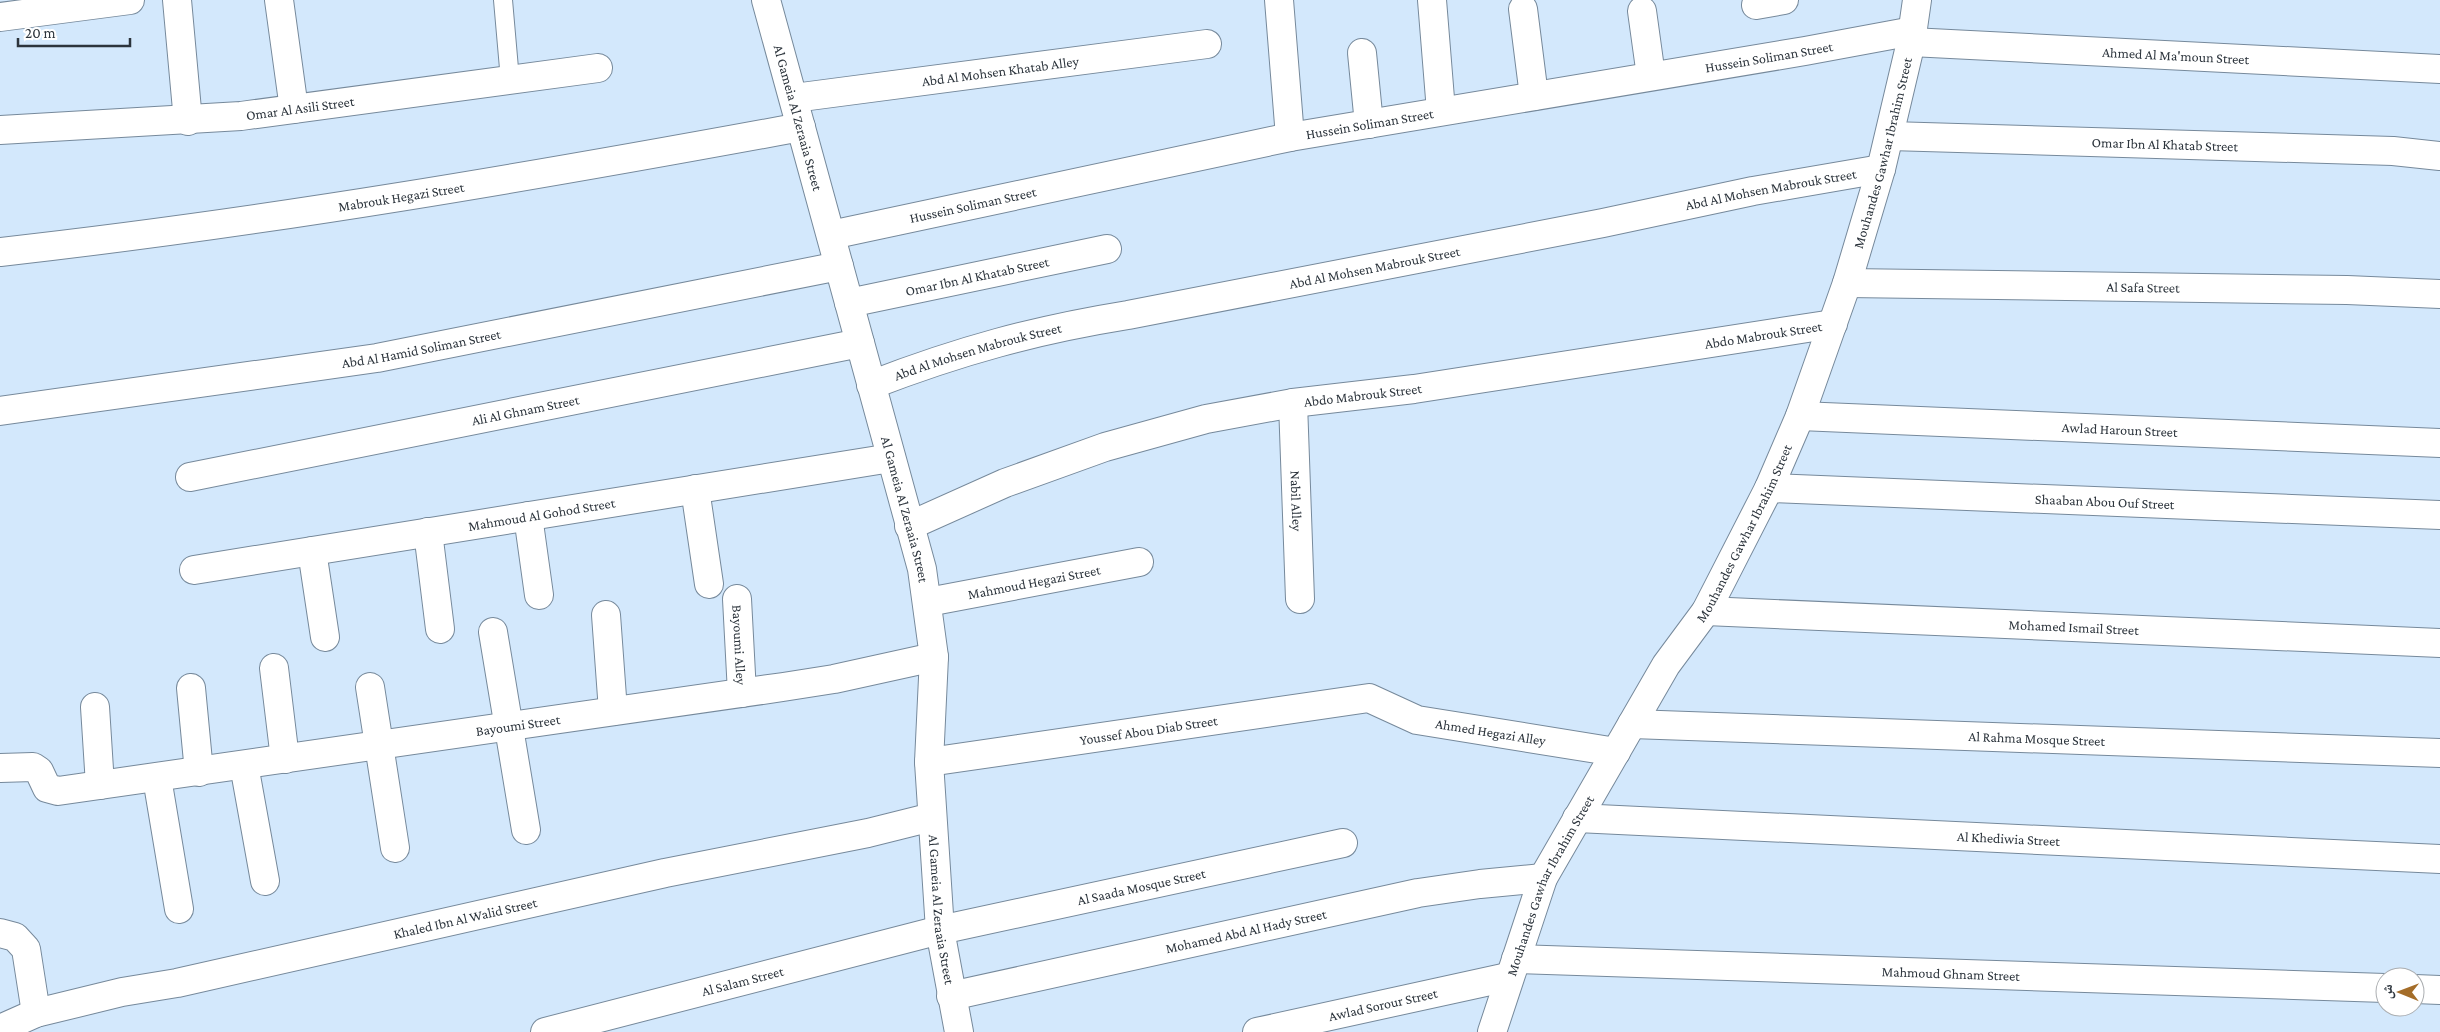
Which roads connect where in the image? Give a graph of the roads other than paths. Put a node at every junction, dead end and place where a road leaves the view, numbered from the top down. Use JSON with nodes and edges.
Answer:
{"nodes":[{"id":1,"x":130,"y":0,"type":"edge"},
{"id":2,"x":177,"y":0,"type":"edge"},
{"id":3,"x":279,"y":0,"type":"edge"},
{"id":4,"x":503,"y":0,"type":"edge"},
{"id":5,"x":766,"y":0,"type":"edge"},
{"id":6,"x":1280,"y":0,"type":"edge"},
{"id":7,"x":1432,"y":0,"type":"edge"},
{"id":8,"x":1784,"y":0,"type":"edge"},
{"id":9,"x":1917,"y":0,"type":"edge"},
{"id":10,"x":1756,"y":5,"type":"dead end"},
{"id":11,"x":1523,"y":9,"type":"dead end"},
{"id":12,"x":1642,"y":11,"type":"dead end"},
{"id":13,"x":0,"y":17,"type":"edge"},
{"id":14,"x":1912,"y":37,"type":"junction"},
{"id":15,"x":1207,"y":44,"type":"dead end"},
{"id":16,"x":1362,"y":53,"type":"dead end"},
{"id":17,"x":598,"y":68,"type":"dead end"},
{"id":18,"x":2440,"y":69,"type":"edge"},
{"id":19,"x":1651,"y":76,"type":"junction"},
{"id":20,"x":510,"y":80,"type":"junction"},
{"id":21,"x":1534,"y":96,"type":"junction"},
{"id":22,"x":794,"y":98,"type":"junction"},
{"id":23,"x":294,"y":110,"type":"junction"},
{"id":24,"x":1442,"y":111,"type":"junction"},
{"id":25,"x":188,"y":121,"type":"junction"},
{"id":26,"x":1369,"y":124,"type":"junction"},
{"id":27,"x":801,"y":127,"type":"junction"},
{"id":28,"x":0,"y":130,"type":"edge"},
{"id":29,"x":1890,"y":136,"type":"junction"},
{"id":30,"x":1290,"y":137,"type":"junction"},
{"id":31,"x":2440,"y":156,"type":"edge"},
{"id":32,"x":1881,"y":169,"type":"junction"},
{"id":33,"x":831,"y":235,"type":"junction"},
{"id":34,"x":1107,"y":249,"type":"dead end"},
{"id":35,"x":0,"y":252,"type":"edge"},
{"id":36,"x":839,"y":266,"type":"junction"},
{"id":37,"x":1846,"y":283,"type":"junction"},
{"id":38,"x":2440,"y":294,"type":"edge"},
{"id":39,"x":849,"y":302,"type":"junction"},
{"id":40,"x":1833,"y":324,"type":"junction"},
{"id":41,"x":860,"y":343,"type":"junction"},
{"id":42,"x":871,"y":385,"type":"junction"},
{"id":43,"x":1293,"y":403,"type":"junction"},
{"id":44,"x":0,"y":412,"type":"edge"},
{"id":45,"x":1800,"y":416,"type":"junction"},
{"id":46,"x":2440,"y":443,"type":"edge"},
{"id":47,"x":891,"y":458,"type":"junction"},
{"id":48,"x":190,"y":477,"type":"dead end"},
{"id":49,"x":1769,"y":488,"type":"junction"},
{"id":50,"x":695,"y":489,"type":"junction"},
{"id":51,"x":2440,"y":515,"type":"edge"},
{"id":52,"x":528,"y":516,"type":"junction"},
{"id":53,"x":909,"y":526,"type":"junction"},
{"id":54,"x":428,"y":532,"type":"junction"},
{"id":55,"x":312,"y":551,"type":"junction"},
{"id":56,"x":1139,"y":562,"type":"dead end"},
{"id":57,"x":194,"y":570,"type":"dead end"},
{"id":58,"x":709,"y":584,"type":"dead end"},
{"id":59,"x":539,"y":595,"type":"dead end"},
{"id":60,"x":737,"y":599,"type":"dead end"},
{"id":61,"x":1300,"y":599,"type":"dead end"},
{"id":62,"x":928,"y":602,"type":"junction"},
{"id":63,"x":1706,"y":611,"type":"junction"},
{"id":64,"x":606,"y":615,"type":"dead end"},
{"id":65,"x":440,"y":629,"type":"dead end"},
{"id":66,"x":493,"y":632,"type":"dead end"},
{"id":67,"x":325,"y":637,"type":"dead end"},
{"id":68,"x":2440,"y":643,"type":"edge"},
{"id":69,"x":934,"y":657,"type":"junction"},
{"id":70,"x":274,"y":668,"type":"dead end"},
{"id":71,"x":370,"y":687,"type":"dead end"},
{"id":72,"x":190,"y":688,"type":"dead end"},
{"id":73,"x":742,"y":693,"type":"junction"},
{"id":74,"x":1369,"y":698,"type":"joint"},
{"id":75,"x":95,"y":708,"type":"dead end"},
{"id":76,"x":613,"y":711,"type":"junction"},
{"id":77,"x":1632,"y":724,"type":"junction"},
{"id":78,"x":508,"y":726,"type":"junction"},
{"id":79,"x":378,"y":745,"type":"junction"},
{"id":80,"x":1616,"y":752,"type":"junction"},
{"id":81,"x":2440,"y":753,"type":"edge"},
{"id":82,"x":285,"y":760,"type":"junction"},
{"id":83,"x":929,"y":762,"type":"junction"},
{"id":84,"x":244,"y":765,"type":"junction"},
{"id":85,"x":0,"y":768,"type":"edge"},
{"id":86,"x":199,"y":772,"type":"junction"},
{"id":87,"x":157,"y":778,"type":"junction"},
{"id":88,"x":100,"y":786,"type":"junction"},
{"id":89,"x":932,"y":817,"type":"junction"},
{"id":90,"x":1577,"y":818,"type":"junction"},
{"id":91,"x":526,"y":830,"type":"dead end"},
{"id":92,"x":1343,"y":843,"type":"dead end"},
{"id":93,"x":396,"y":848,"type":"dead end"},
{"id":94,"x":2440,"y":859,"type":"edge"},
{"id":95,"x":1542,"y":878,"type":"junction"},
{"id":96,"x":265,"y":881,"type":"dead end"},
{"id":97,"x":179,"y":909,"type":"dead end"},
{"id":98,"x":940,"y":930,"type":"junction"},
{"id":99,"x":0,"y":933,"type":"edge"},
{"id":100,"x":1512,"y":968,"type":"junction"},
{"id":101,"x":2375,"y":988,"type":"edge"},
{"id":102,"x":2425,"y":989,"type":"edge"},
{"id":103,"x":2440,"y":990,"type":"edge"},
{"id":104,"x":952,"y":996,"type":"junction"},
{"id":105,"x":36,"y":1013,"type":"junction"},
{"id":106,"x":0,"y":1029,"type":"edge"},
{"id":107,"x":545,"y":1032,"type":"edge"},
{"id":108,"x":959,"y":1032,"type":"edge"},
{"id":109,"x":1257,"y":1032,"type":"edge"},
{"id":110,"x":1492,"y":1032,"type":"edge"}],
"edges":[{"from":1,"to":13,"type":"street"},
{"from":2,"to":25,"type":"street"},
{"from":3,"to":23,"type":"street"},
{"from":4,"to":20,"type":"lane"},
{"from":5,"to":22,"type":"street","name":"Al Gameia Al Zeraaia Street"},
{"from":6,"to":30,"type":"street"},
{"from":7,"to":24,"type":"street"},
{"from":8,"to":10,"type":"street"},
{"from":9,"to":14,"type":"street","name":"Mouhandes Gawhar Ibrahim Street"},
{"from":11,"to":21,"type":"street"},
{"from":12,"to":19,"type":"street"},
{"from":14,"to":18,"type":"street","name":"Ahmed Al Ma'moun Street"},
{"from":14,"to":19,"type":"street","name":"Hussein Soliman Street"},
{"from":14,"to":29,"type":"street","name":"Mouhandes Gawhar Ibrahim Street"},
{"from":15,"to":22,"type":"street","name":"Abd Al Mohsen Khatab Alley"},
{"from":16,"to":26,"type":"street"},
{"from":17,"to":20,"type":"street","name":"Omar Al Asili Street"},
{"from":19,"to":21,"type":"street","name":"Hussein Soliman Street"},
{"from":20,"to":23,"type":"street","name":"Omar Al Asili Street"},
{"from":21,"to":24,"type":"street","name":"Hussein Soliman Street"},
{"from":22,"to":27,"type":"street","name":"Al Gameia Al Zeraaia Street"},
{"from":23,"to":25,"type":"street","name":"Omar Al Asili Street"},
{"from":24,"to":26,"type":"street","name":"Hussein Soliman Street"},
{"from":25,"to":28,"type":"street","name":"Omar Al Asili Street"},
{"from":26,"to":30,"type":"street","name":"Hussein Soliman Street"},
{"from":27,"to":33,"type":"street","name":"Al Gameia Al Zeraaia Street"},
{"from":27,"to":35,"type":"street","name":"Mabrouk Hegazi Street"},
{"from":29,"to":31,"type":"street","name":"Omar Ibn Al Khatab Street"},
{"from":29,"to":32,"type":"street","name":"Mouhandes Gawhar Ibrahim Street"},
{"from":30,"to":33,"type":"street","name":"Hussein Soliman Street"},
{"from":32,"to":37,"type":"street","name":"Mouhandes Gawhar Ibrahim Street"},
{"from":32,"to":42,"type":"street","name":"Abd Al Mohsen Mabrouk Street"},
{"from":33,"to":36,"type":"street","name":"Al Gameia Al Zeraaia Street"},
{"from":34,"to":39,"type":"street","name":"Omar Ibn Al Khatab Street"},
{"from":36,"to":39,"type":"street","name":"Al Gameia Al Zeraaia Street"},
{"from":36,"to":44,"type":"street","name":"Abd Al Hamid Soliman Street"},
{"from":37,"to":38,"type":"street","name":"Al Safa Street"},
{"from":37,"to":40,"type":"street","name":"Mouhandes Gawhar Ibrahim Street"},
{"from":39,"to":41,"type":"street","name":"Al Gameia Al Zeraaia Street"},
{"from":40,"to":43,"type":"street","name":"Abdo Mabrouk Street"},
{"from":40,"to":45,"type":"street","name":"Mouhandes Gawhar Ibrahim Street"},
{"from":41,"to":42,"type":"street","name":"Al Gameia Al Zeraaia Street"},
{"from":41,"to":48,"type":"street","name":"Ali Al Ghnam Street"},
{"from":42,"to":47,"type":"street","name":"Al Gameia Al Zeraaia Street"},
{"from":43,"to":53,"type":"street","name":"Abdo Mabrouk Street"},
{"from":43,"to":61,"type":"street","name":"Nabil Alley"},
{"from":45,"to":46,"type":"street","name":"Awlad Haroun Street"},
{"from":45,"to":49,"type":"street","name":"Mouhandes Gawhar Ibrahim Street"},
{"from":47,"to":50,"type":"street","name":"Mahmoud Al Gohod Street"},
{"from":47,"to":53,"type":"street","name":"Al Gameia Al Zeraaia Street"},
{"from":49,"to":51,"type":"street","name":"Shaaban Abou Ouf Street"},
{"from":49,"to":63,"type":"street","name":"Mouhandes Gawhar Ibrahim Street"},
{"from":50,"to":52,"type":"street","name":"Mahmoud Al Gohod Street"},
{"from":50,"to":58,"type":"street"},
{"from":52,"to":54,"type":"street","name":"Mahmoud Al Gohod Street"},
{"from":52,"to":59,"type":"street"},
{"from":53,"to":62,"type":"street","name":"Al Gameia Al Zeraaia Street"},
{"from":54,"to":55,"type":"street","name":"Mahmoud Al Gohod Street"},
{"from":54,"to":65,"type":"street"},
{"from":55,"to":57,"type":"street","name":"Mahmoud Al Gohod Street"},
{"from":55,"to":67,"type":"street"},
{"from":56,"to":62,"type":"street","name":"Mahmoud Hegazi Street"},
{"from":60,"to":73,"type":"street","name":"Bayoumi Alley"},
{"from":62,"to":69,"type":"street","name":"Al Gameia Al Zeraaia Street"},
{"from":63,"to":68,"type":"street","name":"Mohamed Ismail Street"},
{"from":63,"to":77,"type":"street","name":"Mouhandes Gawhar Ibrahim Street"},
{"from":64,"to":76,"type":"street"},
{"from":66,"to":78,"type":"street"},
{"from":69,"to":73,"type":"street","name":"Bayoumi Street"},
{"from":69,"to":83,"type":"street","name":"Al Gameia Al Zeraaia Street"},
{"from":70,"to":82,"type":"street"},
{"from":71,"to":79,"type":"street"},
{"from":72,"to":86,"type":"street"},
{"from":73,"to":76,"type":"street","name":"Bayoumi Street"},
{"from":74,"to":80,"type":"street","name":"Ahmed Hegazi Alley"},
{"from":74,"to":83,"type":"street","name":"Youssef Abou Diab Street"},
{"from":75,"to":88,"type":"street"},
{"from":76,"to":78,"type":"street","name":"Bayoumi Street"},
{"from":77,"to":80,"type":"street","name":"Mouhandes Gawhar Ibrahim Street"},
{"from":77,"to":81,"type":"street","name":"Al Rahma Mosque Street"},
{"from":78,"to":79,"type":"street","name":"Bayoumi Street"},
{"from":78,"to":91,"type":"street"},
{"from":79,"to":82,"type":"street","name":"Bayoumi Street"},
{"from":79,"to":93,"type":"street"},
{"from":80,"to":90,"type":"street","name":"Mouhandes Gawhar Ibrahim Street"},
{"from":82,"to":84,"type":"street","name":"Bayoumi Street"},
{"from":83,"to":89,"type":"street","name":"Al Gameia Al Zeraaia Street"},
{"from":84,"to":86,"type":"street","name":"Bayoumi Street"},
{"from":84,"to":96,"type":"street"},
{"from":85,"to":88,"type":"street","name":"Bayoumi Street"},
{"from":86,"to":87,"type":"street","name":"Bayoumi Street"},
{"from":87,"to":88,"type":"street","name":"Bayoumi Street"},
{"from":87,"to":97,"type":"street"},
{"from":89,"to":98,"type":"street","name":"Al Gameia Al Zeraaia Street"},
{"from":89,"to":105,"type":"street","name":"Khaled Ibn Al Walid Street"},
{"from":90,"to":94,"type":"street","name":"Al Khediwia Street"},
{"from":90,"to":95,"type":"street","name":"Mouhandes Gawhar Ibrahim Street"},
{"from":92,"to":98,"type":"street","name":"Al Saada Mosque Street"},
{"from":95,"to":100,"type":"street","name":"Mouhandes Gawhar Ibrahim Street"},
{"from":95,"to":104,"type":"street","name":"Mohamed Abd Al Hady Street"},
{"from":98,"to":104,"type":"street","name":"Al Gameia Al Zeraaia Street"},
{"from":98,"to":107,"type":"street","name":"Al Salam Street"},
{"from":99,"to":105,"type":"street"},
{"from":100,"to":101,"type":"street","name":"Mahmoud Ghnam Street"},
{"from":100,"to":109,"type":"street","name":"Awlad Sorour Street"},
{"from":100,"to":110,"type":"street","name":"Mouhandes Gawhar Ibrahim Street"},
{"from":102,"to":103,"type":"street"},
{"from":104,"to":108,"type":"street","name":"Al Gameia Al Zeraaia Street"},
{"from":105,"to":106,"type":"street","name":"Khaled Ibn Al Walid Street"}]}
